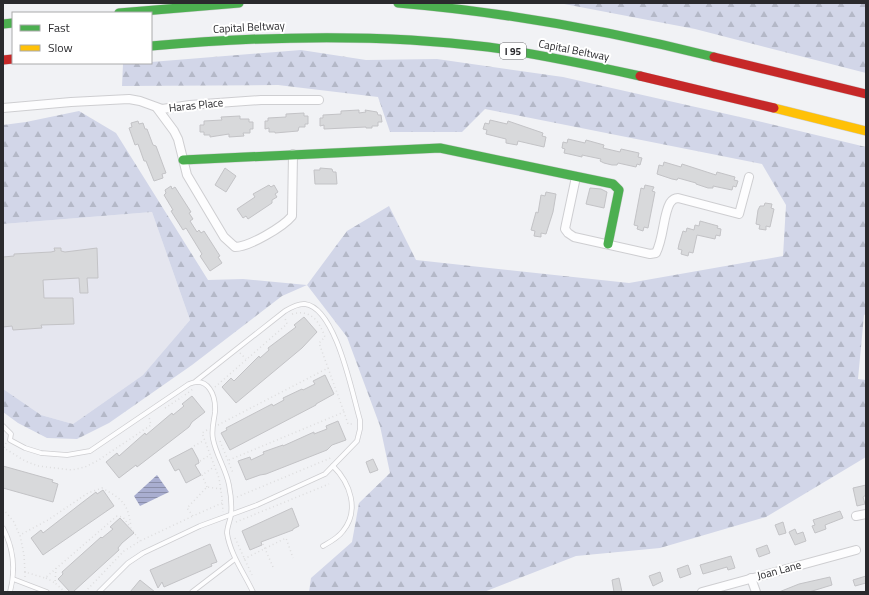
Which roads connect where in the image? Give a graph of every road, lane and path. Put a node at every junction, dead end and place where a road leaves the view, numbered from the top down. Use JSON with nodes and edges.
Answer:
{"nodes":[{"id":1,"x":239,"y":3,"type":"edge"},
{"id":2,"x":398,"y":3,"type":"edge"},
{"id":3,"x":131,"y":12,"type":"edge"},
{"id":4,"x":152,"y":46,"type":"edge"},
{"id":5,"x":866,"y":94,"type":"edge"},
{"id":6,"x":319,"y":100,"type":"dead end"},
{"id":7,"x":3,"y":108,"type":"edge"},
{"id":8,"x":157,"y":108,"type":"junction"},
{"id":9,"x":866,"y":131,"type":"edge"},
{"id":10,"x":293,"y":154,"type":"junction"},
{"id":11,"x":183,"y":160,"type":"junction"},
{"id":12,"x":576,"y":177,"type":"junction"},
{"id":13,"x":749,"y":177,"type":"dead end"},
{"id":14,"x":608,"y":244,"type":"junction"},
{"id":15,"x":328,"y":368,"type":"junction"},
{"id":16,"x":196,"y":381,"type":"junction"},
{"id":17,"x":197,"y":387,"type":"dead end"},
{"id":18,"x":216,"y":391,"type":"dead end"},
{"id":19,"x":161,"y":410,"type":"dead end"},
{"id":20,"x":344,"y":412,"type":"junction"},
{"id":21,"x":155,"y":414,"type":"dead end"},
{"id":22,"x":218,"y":421,"type":"dead end"},
{"id":23,"x":209,"y":424,"type":"dead end"},
{"id":24,"x":3,"y":426,"type":"edge"},
{"id":25,"x":356,"y":428,"type":"dead end"},
{"id":26,"x":7,"y":438,"type":"dead end"},
{"id":27,"x":220,"y":440,"type":"dead end"},
{"id":28,"x":204,"y":441,"type":"junction"},
{"id":29,"x":194,"y":446,"type":"dead end"},
{"id":30,"x":210,"y":455,"type":"junction"},
{"id":31,"x":335,"y":456,"type":"dead end"},
{"id":32,"x":229,"y":460,"type":"junction"},
{"id":33,"x":200,"y":461,"type":"dead end"},
{"id":34,"x":333,"y":466,"type":"junction"},
{"id":35,"x":214,"y":467,"type":"junction"},
{"id":36,"x":233,"y":474,"type":"dead end"},
{"id":37,"x":329,"y":484,"type":"dead end"},
{"id":38,"x":207,"y":486,"type":"junction"},
{"id":39,"x":221,"y":489,"type":"junction"},
{"id":40,"x":238,"y":499,"type":"dead end"},
{"id":41,"x":222,"y":503,"type":"junction"},
{"id":42,"x":3,"y":509,"type":"edge"},
{"id":43,"x":231,"y":514,"type":"junction"},
{"id":44,"x":866,"y":514,"type":"edge"},
{"id":45,"x":193,"y":516,"type":"junction"},
{"id":46,"x":856,"y":516,"type":"dead end"},
{"id":47,"x":224,"y":517,"type":"junction"},
{"id":48,"x":234,"y":523,"type":"dead end"},
{"id":49,"x":131,"y":527,"type":"junction"},
{"id":50,"x":3,"y":528,"type":"edge"},
{"id":51,"x":234,"y":533,"type":"dead end"},
{"id":52,"x":20,"y":535,"type":"junction"},
{"id":53,"x":140,"y":541,"type":"junction"},
{"id":54,"x":263,"y":544,"type":"dead end"},
{"id":55,"x":323,"y":546,"type":"dead end"},
{"id":56,"x":264,"y":548,"type":"junction"},
{"id":57,"x":856,"y":550,"type":"dead end"},
{"id":58,"x":293,"y":558,"type":"dead end"},
{"id":59,"x":235,"y":559,"type":"junction"},
{"id":60,"x":244,"y":559,"type":"junction"},
{"id":61,"x":273,"y":567,"type":"dead end"},
{"id":62,"x":56,"y":568,"type":"junction"},
{"id":63,"x":25,"y":572,"type":"junction"},
{"id":64,"x":252,"y":575,"type":"dead end"},
{"id":65,"x":45,"y":578,"type":"junction"},
{"id":66,"x":751,"y":578,"type":"junction"},
{"id":67,"x":13,"y":579,"type":"junction"},
{"id":68,"x":25,"y":583,"type":"junction"},
{"id":69,"x":55,"y":583,"type":"junction"},
{"id":70,"x":10,"y":592,"type":"edge"},
{"id":71,"x":47,"y":592,"type":"edge"},
{"id":72,"x":65,"y":592,"type":"edge"},
{"id":73,"x":85,"y":592,"type":"edge"},
{"id":74,"x":99,"y":592,"type":"edge"},
{"id":75,"x":192,"y":592,"type":"edge"},
{"id":76,"x":253,"y":592,"type":"edge"},
{"id":77,"x":702,"y":592,"type":"edge"},
{"id":78,"x":756,"y":592,"type":"edge"}],
"edges":[{"from":1,"to":3,"type":"main road"},
{"from":2,"to":5,"type":"main road"},
{"from":4,"to":9,"type":"main road","name":"Capital Beltway","number":"I 95"},
{"from":6,"to":8,"type":"street","name":"Haras Place"},
{"from":7,"to":8,"type":"street","name":"Haras Place"},
{"from":8,"to":11,"type":"street"},
{"from":10,"to":11,"type":"main road"},
{"from":10,"to":11,"type":"street"},
{"from":10,"to":12,"type":"main road"},
{"from":12,"to":14,"type":"street"},
{"from":12,"to":14,"type":"main road"},
{"from":13,"to":14,"type":"street"},
{"from":15,"to":18,"type":"path"},
{"from":15,"to":20,"type":"path"},
{"from":15,"to":22,"type":"path"},
{"from":16,"to":24,"type":"lane"},
{"from":16,"to":34,"type":"lane"},
{"from":16,"to":43,"type":"lane"},
{"from":17,"to":19,"type":"path"},
{"from":20,"to":25,"type":"path"},
{"from":20,"to":32,"type":"path"},
{"from":21,"to":26,"type":"path"},
{"from":23,"to":28,"type":"path"},
{"from":27,"to":32,"type":"path"},
{"from":28,"to":29,"type":"path"},
{"from":28,"to":30,"type":"path"},
{"from":30,"to":33,"type":"path"},
{"from":30,"to":35,"type":"path"},
{"from":31,"to":40,"type":"path"},
{"from":32,"to":36,"type":"path"},
{"from":34,"to":43,"type":"lane"},
{"from":34,"to":55,"type":"lane"},
{"from":35,"to":38,"type":"path"},
{"from":35,"to":39,"type":"path"},
{"from":37,"to":48,"type":"path"},
{"from":38,"to":39,"type":"path"},
{"from":38,"to":45,"type":"path"},
{"from":39,"to":41,"type":"path"},
{"from":41,"to":45,"type":"path"},
{"from":41,"to":47,"type":"path"},
{"from":42,"to":52,"type":"path"},
{"from":43,"to":47,"type":"lane"},
{"from":43,"to":59,"type":"lane"},
{"from":44,"to":46,"type":"street"},
{"from":45,"to":53,"type":"path"},
{"from":47,"to":74,"type":"lane"},
{"from":49,"to":52,"type":"path"},
{"from":49,"to":53,"type":"path"},
{"from":49,"to":62,"type":"path"},
{"from":50,"to":67,"type":"lane"},
{"from":51,"to":60,"type":"path"},
{"from":52,"to":63,"type":"path"},
{"from":53,"to":73,"type":"path"},
{"from":54,"to":56,"type":"path"},
{"from":56,"to":58,"type":"path"},
{"from":56,"to":60,"type":"path"},
{"from":56,"to":61,"type":"path"},
{"from":57,"to":66,"type":"street","name":"Joan Lane"},
{"from":59,"to":75,"type":"lane"},
{"from":59,"to":76,"type":"lane"},
{"from":60,"to":64,"type":"path"},
{"from":62,"to":65,"type":"path"},
{"from":62,"to":69,"type":"path"},
{"from":63,"to":65,"type":"path"},
{"from":63,"to":68,"type":"path"},
{"from":65,"to":69,"type":"path"},
{"from":66,"to":77,"type":"street","name":"Joan Lane"},
{"from":66,"to":78,"type":"street"},
{"from":67,"to":68,"type":"lane"},
{"from":67,"to":70,"type":"lane"},
{"from":68,"to":71,"type":"lane"},
{"from":69,"to":72,"type":"path"}]}
